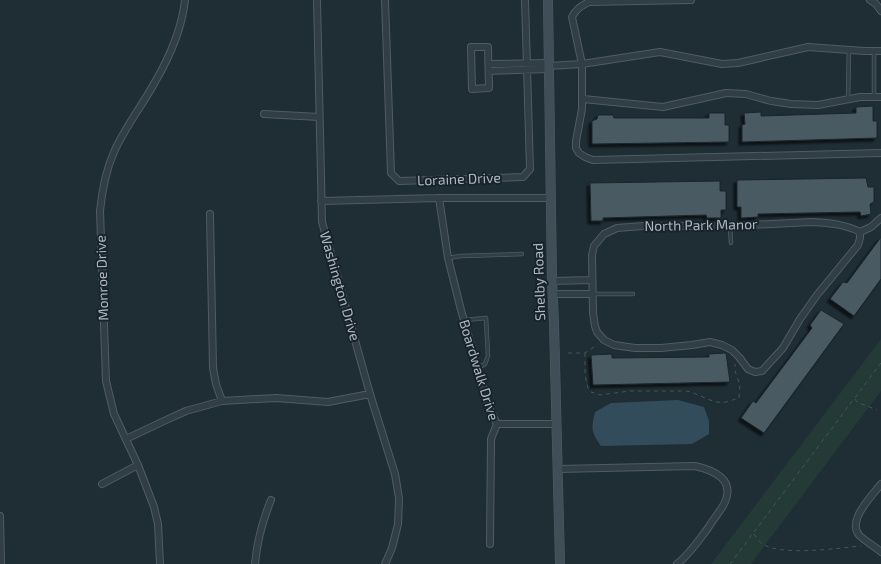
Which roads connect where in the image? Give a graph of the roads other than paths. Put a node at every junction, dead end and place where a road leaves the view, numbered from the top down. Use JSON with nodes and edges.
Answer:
{"nodes":[{"id":1,"x":185,"y":0,"type":"edge"},
{"id":2,"x":316,"y":0,"type":"edge"},
{"id":3,"x":386,"y":0,"type":"edge"},
{"id":4,"x":525,"y":0,"type":"edge"},
{"id":5,"x":548,"y":0,"type":"edge"},
{"id":6,"x":692,"y":0,"type":"edge"},
{"id":7,"x":870,"y":0,"type":"edge"},
{"id":8,"x":881,"y":11,"type":"edge"},
{"id":9,"x":849,"y":50,"type":"junction"},
{"id":10,"x":874,"y":51,"type":"junction"},
{"id":11,"x":881,"y":51,"type":"edge"},
{"id":12,"x":582,"y":64,"type":"junction"},
{"id":13,"x":528,"y":66,"type":"junction"},
{"id":14,"x":548,"y":66,"type":"junction"},
{"id":15,"x":489,"y":67,"type":"junction"},
{"id":16,"x":878,"y":98,"type":"edge"},
{"id":17,"x":583,"y":99,"type":"junction"},
{"id":18,"x":848,"y":99,"type":"junction"},
{"id":19,"x":264,"y":114,"type":"dead end"},
{"id":20,"x":320,"y":117,"type":"junction"},
{"id":21,"x":881,"y":153,"type":"edge"},
{"id":22,"x":439,"y":198,"type":"junction"},
{"id":23,"x":551,"y":198,"type":"junction"},
{"id":24,"x":321,"y":201,"type":"junction"},
{"id":25,"x":210,"y":214,"type":"dead end"},
{"id":26,"x":881,"y":218,"type":"edge"},
{"id":27,"x":730,"y":226,"type":"junction"},
{"id":28,"x":860,"y":232,"type":"junction"},
{"id":29,"x":731,"y":243,"type":"dead end"},
{"id":30,"x":522,"y":254,"type":"dead end"},
{"id":31,"x":448,"y":258,"type":"junction"},
{"id":32,"x":592,"y":280,"type":"junction"},
{"id":33,"x":552,"y":281,"type":"junction"},
{"id":34,"x":553,"y":294,"type":"junction"},
{"id":35,"x":592,"y":294,"type":"junction"},
{"id":36,"x":633,"y":294,"type":"dead end"},
{"id":37,"x":463,"y":320,"type":"junction"},
{"id":38,"x":478,"y":368,"type":"junction"},
{"id":39,"x":370,"y":394,"type":"junction"},
{"id":40,"x":222,"y":401,"type":"junction"},
{"id":41,"x":497,"y":424,"type":"junction"},
{"id":42,"x":556,"y":424,"type":"junction"},
{"id":43,"x":126,"y":440,"type":"junction"},
{"id":44,"x":138,"y":466,"type":"junction"},
{"id":45,"x":558,"y":469,"type":"junction"},
{"id":46,"x":102,"y":484,"type":"dead end"},
{"id":47,"x":881,"y":484,"type":"edge"},
{"id":48,"x":271,"y":500,"type":"dead end"},
{"id":49,"x":0,"y":516,"type":"edge"},
{"id":50,"x":490,"y":544,"type":"dead end"},
{"id":51,"x":881,"y":552,"type":"edge"},
{"id":52,"x":1,"y":564,"type":"edge"},
{"id":53,"x":160,"y":564,"type":"edge"},
{"id":54,"x":256,"y":564,"type":"edge"},
{"id":55,"x":385,"y":564,"type":"edge"},
{"id":56,"x":560,"y":564,"type":"edge"},
{"id":57,"x":677,"y":564,"type":"edge"}],
"edges":[{"from":1,"to":43,"type":"street","name":"Monroe Drive"},
{"from":2,"to":20,"type":"street","name":"Washington Drive"},
{"from":3,"to":13,"type":"street","name":"Loraine Drive"},
{"from":4,"to":13,"type":"street","name":"Loraine Drive"},
{"from":5,"to":14,"type":"street","name":"Shelby Road"},
{"from":6,"to":12,"type":"street"},
{"from":7,"to":8,"type":"street"},
{"from":9,"to":10,"type":"street"},
{"from":9,"to":12,"type":"street"},
{"from":9,"to":18,"type":"lane"},
{"from":10,"to":11,"type":"street"},
{"from":10,"to":16,"type":"lane"},
{"from":12,"to":14,"type":"street"},
{"from":12,"to":17,"type":"street"},
{"from":13,"to":14,"type":"street"},
{"from":13,"to":15,"type":"street"},
{"from":14,"to":23,"type":"street","name":"Shelby Road"},
{"from":15,"to":15,"type":"street"},
{"from":16,"to":18,"type":"street"},
{"from":17,"to":18,"type":"street"},
{"from":17,"to":21,"type":"street"},
{"from":19,"to":20,"type":"street"},
{"from":20,"to":24,"type":"street","name":"Washington Drive"},
{"from":22,"to":23,"type":"street"},
{"from":22,"to":24,"type":"street"},
{"from":22,"to":31,"type":"street","name":"Boardwalk Drive"},
{"from":23,"to":33,"type":"street","name":"Shelby Road"},
{"from":24,"to":39,"type":"street","name":"Washington Drive"},
{"from":25,"to":40,"type":"street"},
{"from":26,"to":28,"type":"street"},
{"from":27,"to":28,"type":"street","name":"North Park Manor"},
{"from":27,"to":29,"type":"lane"},
{"from":27,"to":32,"type":"street","name":"North Park Manor"},
{"from":28,"to":35,"type":"street","name":"North Park Manor"},
{"from":30,"to":31,"type":"lane"},
{"from":31,"to":37,"type":"street","name":"Boardwalk Drive"},
{"from":32,"to":33,"type":"street"},
{"from":32,"to":35,"type":"street","name":"North Park Manor"},
{"from":33,"to":34,"type":"street","name":"Shelby Road"},
{"from":34,"to":35,"type":"street"},
{"from":34,"to":42,"type":"street","name":"Shelby Road"},
{"from":35,"to":36,"type":"lane"},
{"from":37,"to":38,"type":"street","name":"Boardwalk Drive"},
{"from":37,"to":38,"type":"lane"},
{"from":38,"to":41,"type":"street","name":"Boardwalk Drive"},
{"from":39,"to":40,"type":"street"},
{"from":39,"to":55,"type":"street","name":"Washington Drive"},
{"from":40,"to":43,"type":"street"},
{"from":41,"to":42,"type":"street"},
{"from":41,"to":50,"type":"street","name":"Boardwalk Drive"},
{"from":42,"to":45,"type":"street","name":"Shelby Road"},
{"from":43,"to":44,"type":"street","name":"Monroe Drive"},
{"from":44,"to":46,"type":"street"},
{"from":44,"to":53,"type":"street","name":"Monroe Drive"},
{"from":45,"to":56,"type":"street","name":"Shelby Road"},
{"from":45,"to":57,"type":"street"},
{"from":47,"to":51,"type":"street"},
{"from":48,"to":54,"type":"street"},
{"from":49,"to":52,"type":"street"}]}
